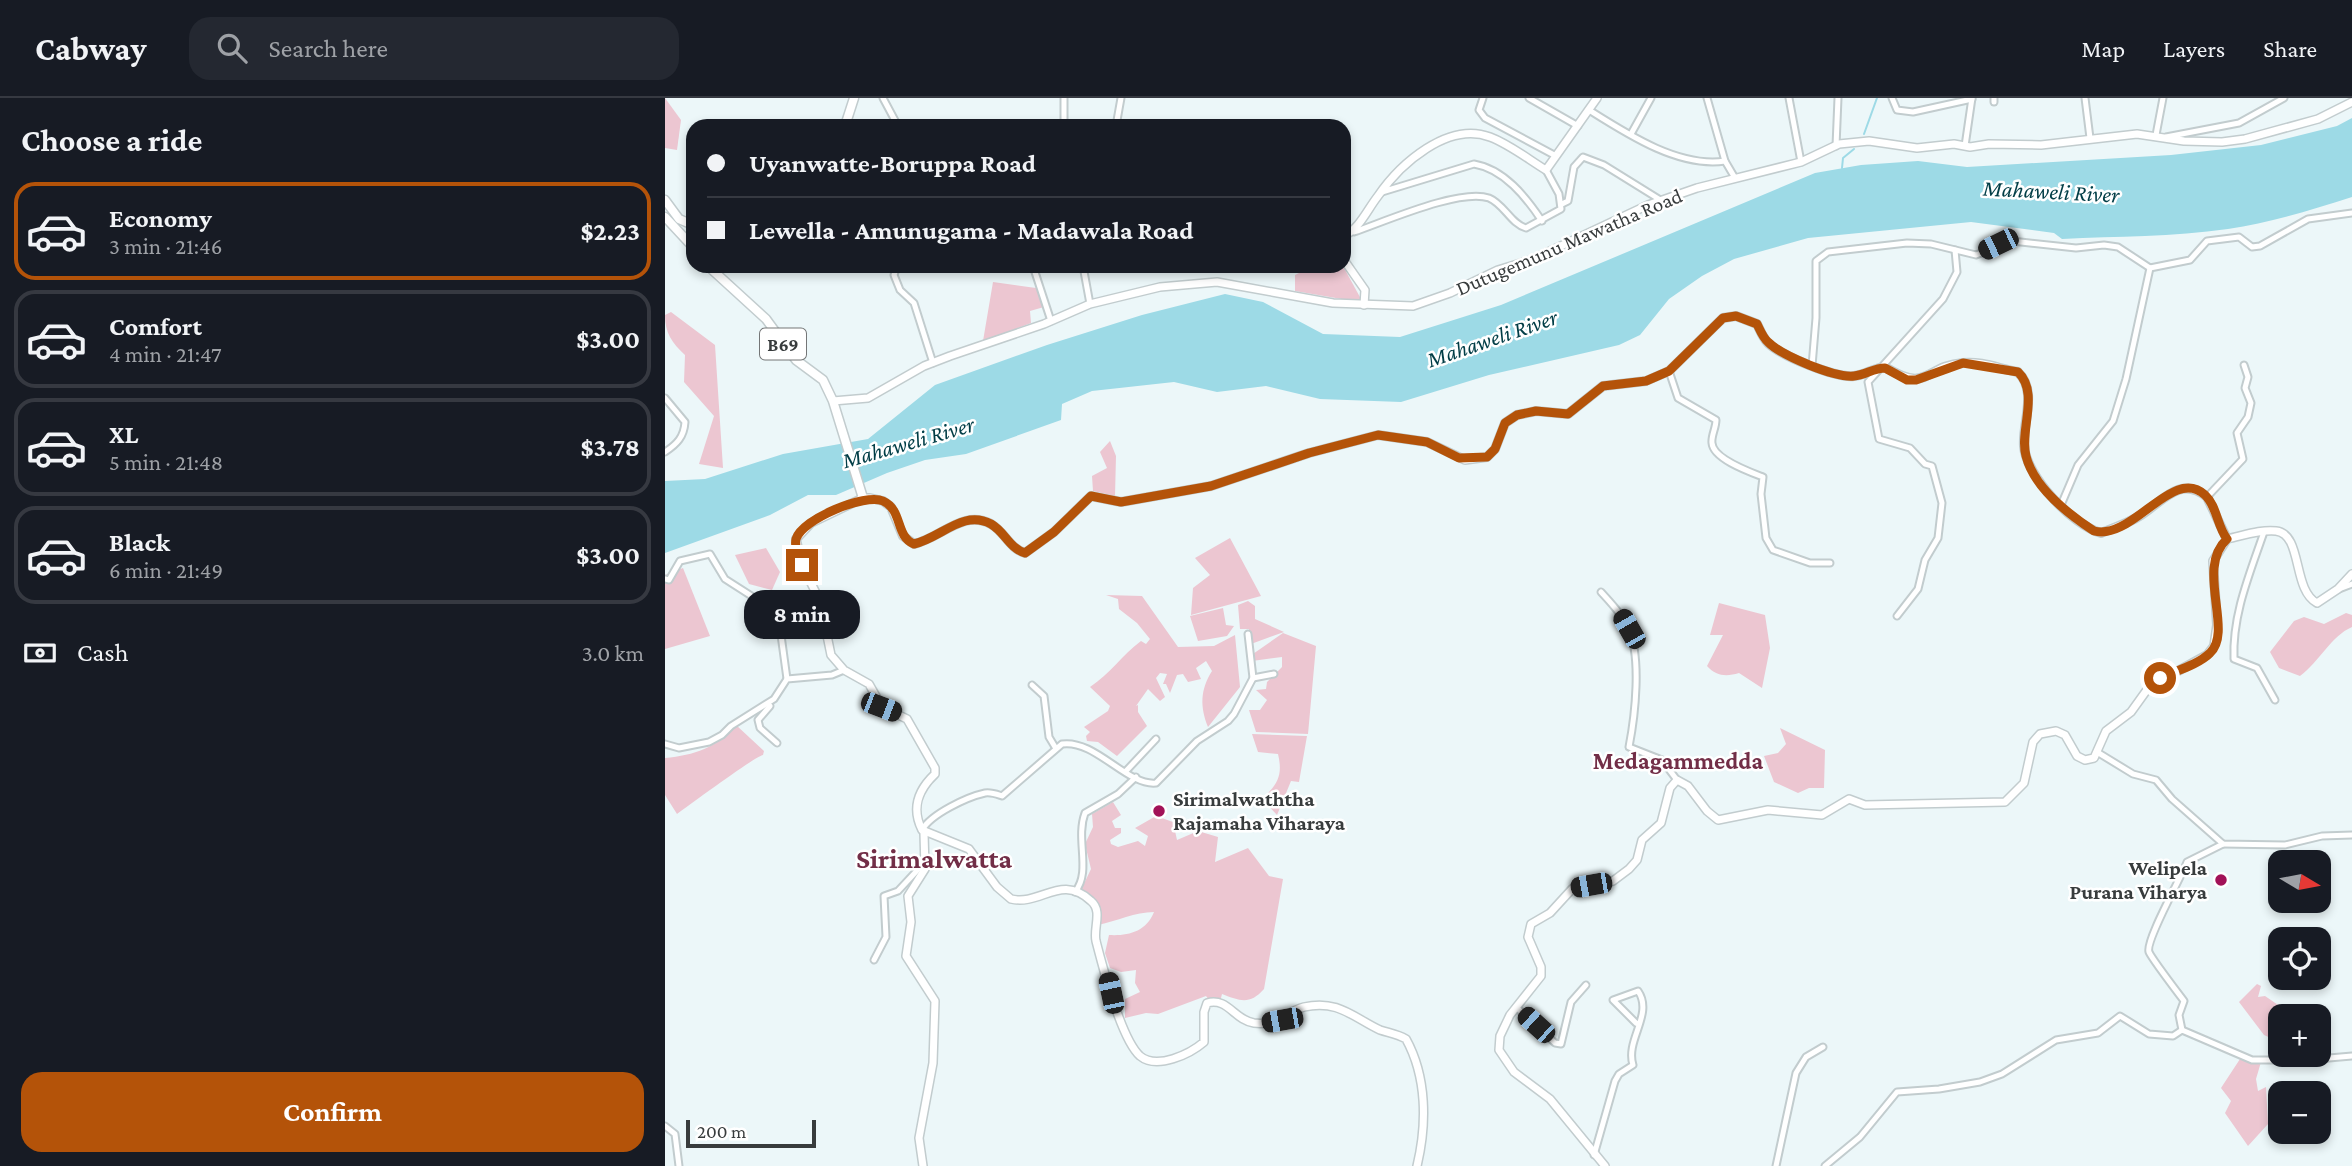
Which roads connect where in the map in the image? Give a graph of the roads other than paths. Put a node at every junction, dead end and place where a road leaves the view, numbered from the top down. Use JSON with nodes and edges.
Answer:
{"nodes":[{"id":1,"x":854,"y":98,"type":"edge"},
{"id":2,"x":883,"y":98,"type":"edge"},
{"id":3,"x":1064,"y":98,"type":"edge"},
{"id":4,"x":1121,"y":98,"type":"edge"},
{"id":5,"x":1483,"y":98,"type":"edge"},
{"id":6,"x":1529,"y":98,"type":"edge"},
{"id":7,"x":1597,"y":98,"type":"edge"},
{"id":8,"x":1650,"y":98,"type":"edge"},
{"id":9,"x":1707,"y":98,"type":"edge"},
{"id":10,"x":1789,"y":98,"type":"edge"},
{"id":11,"x":1838,"y":98,"type":"edge"},
{"id":12,"x":1892,"y":98,"type":"edge"},
{"id":13,"x":2085,"y":98,"type":"edge"},
{"id":14,"x":2163,"y":98,"type":"edge"},
{"id":15,"x":2284,"y":98,"type":"edge"},
{"id":16,"x":1972,"y":99,"type":"edge"},
{"id":17,"x":2352,"y":102,"type":"edge"},
{"id":18,"x":1589,"y":110,"type":"junction"},
{"id":19,"x":847,"y":119,"type":"edge"},
{"id":20,"x":894,"y":119,"type":"edge"},
{"id":21,"x":1064,"y":119,"type":"edge"},
{"id":22,"x":1117,"y":119,"type":"edge"},
{"id":23,"x":1578,"y":126,"type":"junction"},
{"id":24,"x":1631,"y":134,"type":"junction"},
{"id":25,"x":2156,"y":135,"type":"junction"},
{"id":26,"x":2165,"y":137,"type":"junction"},
{"id":27,"x":2090,"y":138,"type":"junction"},
{"id":28,"x":1836,"y":146,"type":"junction"},
{"id":29,"x":1965,"y":146,"type":"junction"},
{"id":30,"x":1556,"y":156,"type":"junction"},
{"id":31,"x":1725,"y":161,"type":"junction"},
{"id":32,"x":1801,"y":162,"type":"junction"},
{"id":33,"x":1546,"y":170,"type":"junction"},
{"id":34,"x":1735,"y":178,"type":"junction"},
{"id":35,"x":1379,"y":193,"type":"junction"},
{"id":36,"x":665,"y":200,"type":"edge"},
{"id":37,"x":1662,"y":201,"type":"junction"},
{"id":38,"x":1562,"y":204,"type":"junction"},
{"id":39,"x":2352,"y":213,"type":"edge"},
{"id":40,"x":665,"y":217,"type":"edge"},
{"id":41,"x":1542,"y":221,"type":"junction"},
{"id":42,"x":686,"y":222,"type":"edge"},
{"id":43,"x":1354,"y":232,"type":"junction"},
{"id":44,"x":1351,"y":233,"type":"edge"},
{"id":45,"x":686,"y":240,"type":"edge"},
{"id":46,"x":1955,"y":250,"type":"junction"},
{"id":47,"x":2150,"y":268,"type":"junction"},
{"id":48,"x":1351,"y":270,"type":"edge"},
{"id":49,"x":716,"y":273,"type":"edge"},
{"id":50,"x":895,"y":273,"type":"edge"},
{"id":51,"x":1035,"y":273,"type":"edge"},
{"id":52,"x":1084,"y":273,"type":"edge"},
{"id":53,"x":1090,"y":304,"type":"junction"},
{"id":54,"x":1364,"y":305,"type":"junction"},
{"id":55,"x":1051,"y":321,"type":"junction"},
{"id":56,"x":933,"y":363,"type":"junction"},
{"id":57,"x":2244,"y":365,"type":"dead end"},
{"id":58,"x":1812,"y":366,"type":"junction"},
{"id":59,"x":1881,"y":368,"type":"junction"},
{"id":60,"x":1669,"y":371,"type":"junction"},
{"id":61,"x":665,"y":398,"type":"edge"},
{"id":62,"x":833,"y":401,"type":"junction"},
{"id":63,"x":665,"y":452,"type":"edge"},
{"id":64,"x":862,"y":495,"type":"junction"},
{"id":65,"x":2207,"y":497,"type":"junction"},
{"id":66,"x":2061,"y":505,"type":"junction"},
{"id":67,"x":2264,"y":532,"type":"junction"},
{"id":68,"x":2227,"y":539,"type":"junction"},
{"id":69,"x":1830,"y":563,"type":"dead end"},
{"id":70,"x":2352,"y":574,"type":"edge"},
{"id":71,"x":665,"y":579,"type":"edge"},
{"id":72,"x":2352,"y":584,"type":"edge"},
{"id":73,"x":2338,"y":589,"type":"junction"},
{"id":74,"x":1601,"y":592,"type":"dead end"},
{"id":75,"x":1898,"y":616,"type":"dead end"},
{"id":76,"x":1248,"y":635,"type":"dead end"},
{"id":77,"x":843,"y":670,"type":"junction"},
{"id":78,"x":1274,"y":674,"type":"dead end"},
{"id":79,"x":1253,"y":678,"type":"junction"},
{"id":80,"x":784,"y":681,"type":"junction"},
{"id":81,"x":1031,"y":685,"type":"dead end"},
{"id":82,"x":2275,"y":701,"type":"dead end"},
{"id":83,"x":1156,"y":739,"type":"dead end"},
{"id":84,"x":777,"y":743,"type":"dead end"},
{"id":85,"x":665,"y":744,"type":"edge"},
{"id":86,"x":1055,"y":747,"type":"junction"},
{"id":87,"x":2097,"y":752,"type":"junction"},
{"id":88,"x":1126,"y":771,"type":"junction"},
{"id":89,"x":1136,"y":777,"type":"junction"},
{"id":90,"x":1677,"y":780,"type":"junction"},
{"id":91,"x":923,"y":831,"type":"junction"},
{"id":92,"x":2352,"y":835,"type":"edge"},
{"id":93,"x":2223,"y":844,"type":"junction"},
{"id":94,"x":925,"y":862,"type":"junction"},
{"id":95,"x":1075,"y":892,"type":"junction"},
{"id":96,"x":874,"y":960,"type":"dead end"},
{"id":97,"x":1586,"y":985,"type":"dead end"},
{"id":98,"x":1516,"y":1007,"type":"junction"},
{"id":99,"x":1636,"y":1023,"type":"dead end"},
{"id":100,"x":2182,"y":1030,"type":"junction"},
{"id":101,"x":1823,"y":1047,"type":"dead end"},
{"id":102,"x":2352,"y":1056,"type":"edge"},
{"id":103,"x":665,"y":1126,"type":"edge"},
{"id":104,"x":1594,"y":1155,"type":"junction"},
{"id":105,"x":923,"y":1165,"type":"edge"},
{"id":106,"x":679,"y":1166,"type":"edge"},
{"id":107,"x":1417,"y":1166,"type":"edge"},
{"id":108,"x":1605,"y":1166,"type":"edge"},
{"id":109,"x":1776,"y":1166,"type":"edge"},
{"id":110,"x":1825,"y":1166,"type":"edge"}],
"edges":[{"from":1,"to":19,"type":"main road"},
{"from":2,"to":20,"type":"street"},
{"from":3,"to":21,"type":"street"},
{"from":4,"to":22,"type":"street"},
{"from":5,"to":30,"type":"street"},
{"from":6,"to":23,"type":"street"},
{"from":7,"to":18,"type":"street"},
{"from":8,"to":24,"type":"street"},
{"from":9,"to":31,"type":"street"},
{"from":10,"to":32,"type":"street"},
{"from":11,"to":28,"type":"street"},
{"from":12,"to":16,"type":"street"},
{"from":13,"to":27,"type":"street"},
{"from":14,"to":25,"type":"street"},
{"from":15,"to":26,"type":"street"},
{"from":16,"to":29,"type":"street"},
{"from":17,"to":26,"type":"street","name":"Dutugemunu Mawatha Road"},
{"from":18,"to":23,"type":"street"},
{"from":18,"to":24,"type":"street"},
{"from":23,"to":30,"type":"street"},
{"from":24,"to":31,"type":"street"},
{"from":25,"to":26,"type":"street","name":"Dutugemunu Mawatha Road"},
{"from":25,"to":27,"type":"street","name":"Dutugemunu Mawatha Road"},
{"from":27,"to":29,"type":"street","name":"Dutugemunu Mawatha Road"},
{"from":28,"to":29,"type":"street","name":"Dutugemunu Mawatha Road"},
{"from":28,"to":32,"type":"street","name":"Dutugemunu Mawatha Road"},
{"from":30,"to":33,"type":"street"},
{"from":31,"to":34,"type":"street"},
{"from":32,"to":34,"type":"street","name":"Dutugemunu Mawatha Road"},
{"from":33,"to":35,"type":"street"},
{"from":33,"to":38,"type":"street"},
{"from":34,"to":37,"type":"street","name":"Dutugemunu Mawatha Road"},
{"from":35,"to":41,"type":"street"},
{"from":35,"to":43,"type":"street"},
{"from":36,"to":42,"type":"main road"},
{"from":37,"to":38,"type":"street"},
{"from":37,"to":54,"type":"street","name":"Dutugemunu Mawatha Road"},
{"from":38,"to":41,"type":"street"},
{"from":39,"to":47,"type":"street"},
{"from":40,"to":45,"type":"main road"},
{"from":41,"to":43,"type":"street"},
{"from":43,"to":44,"type":"street"},
{"from":46,"to":47,"type":"street"},
{"from":46,"to":58,"type":"street"},
{"from":46,"to":59,"type":"street"},
{"from":47,"to":66,"type":"street"},
{"from":48,"to":54,"type":"street"},
{"from":49,"to":62,"type":"main road","number":"B69"},
{"from":50,"to":56,"type":"street"},
{"from":51,"to":55,"type":"street"},
{"from":52,"to":53,"type":"street"},
{"from":53,"to":54,"type":"street","name":"Dutugemunu Mawatha Road"},
{"from":53,"to":55,"type":"street","name":"Dutugemunu Mawatha Road"},
{"from":55,"to":56,"type":"street","name":"Dutugemunu Mawatha Road"},
{"from":56,"to":62,"type":"street","name":"Dutugemunu Mawatha Road"},
{"from":57,"to":65,"type":"street"},
{"from":58,"to":59,"type":"street"},
{"from":58,"to":60,"type":"street"},
{"from":59,"to":66,"type":"street"},
{"from":59,"to":75,"type":"street"},
{"from":60,"to":64,"type":"street"},
{"from":60,"to":69,"type":"street"},
{"from":61,"to":63,"type":"street"},
{"from":62,"to":64,"type":"main road","number":"B69"},
{"from":64,"to":77,"type":"street"},
{"from":65,"to":66,"type":"street"},
{"from":65,"to":68,"type":"street"},
{"from":67,"to":68,"type":"street"},
{"from":67,"to":73,"type":"street"},
{"from":67,"to":82,"type":"street"},
{"from":68,"to":87,"type":"street"},
{"from":70,"to":73,"type":"street"},
{"from":71,"to":80,"type":"street"},
{"from":72,"to":73,"type":"street"},
{"from":74,"to":90,"type":"street"},
{"from":76,"to":79,"type":"street"},
{"from":77,"to":80,"type":"street"},
{"from":77,"to":91,"type":"street"},
{"from":78,"to":79,"type":"street"},
{"from":79,"to":89,"type":"street"},
{"from":80,"to":84,"type":"street"},
{"from":80,"to":85,"type":"street"},
{"from":81,"to":86,"type":"street"},
{"from":83,"to":88,"type":"street"},
{"from":86,"to":88,"type":"street"},
{"from":86,"to":91,"type":"street"},
{"from":87,"to":90,"type":"street"},
{"from":87,"to":93,"type":"street"},
{"from":88,"to":89,"type":"street"},
{"from":89,"to":95,"type":"street"},
{"from":90,"to":98,"type":"street"},
{"from":91,"to":94,"type":"street"},
{"from":91,"to":95,"type":"street"},
{"from":92,"to":93,"type":"street"},
{"from":93,"to":100,"type":"street"},
{"from":94,"to":96,"type":"street"},
{"from":94,"to":105,"type":"street"},
{"from":95,"to":107,"type":"street"},
{"from":97,"to":98,"type":"street"},
{"from":98,"to":104,"type":"street"},
{"from":99,"to":104,"type":"street"},
{"from":100,"to":102,"type":"street"},
{"from":100,"to":110,"type":"street"},
{"from":101,"to":109,"type":"street"},
{"from":103,"to":106,"type":"street"},
{"from":104,"to":108,"type":"street"}]}
